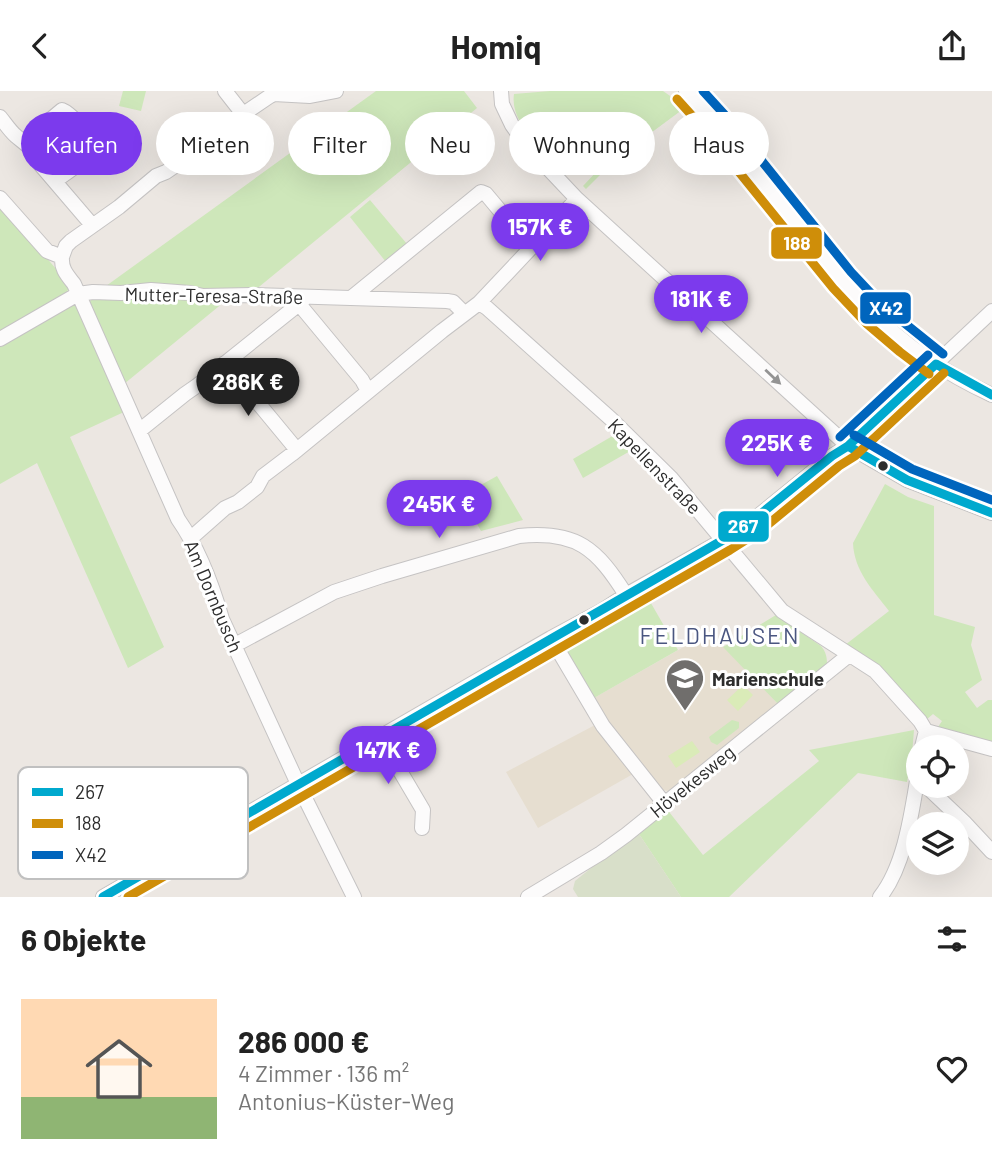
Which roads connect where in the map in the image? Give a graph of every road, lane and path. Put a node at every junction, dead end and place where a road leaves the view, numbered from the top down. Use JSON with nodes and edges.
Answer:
{"nodes":[{"id":1,"x":225,"y":91,"type":"edge"},
{"id":2,"x":336,"y":91,"type":"edge"},
{"id":3,"x":501,"y":91,"type":"edge"},
{"id":4,"x":686,"y":91,"type":"edge"},
{"id":5,"x":267,"y":93,"type":"edge"},
{"id":6,"x":241,"y":112,"type":"edge"},
{"id":7,"x":245,"y":112,"type":"edge"},
{"id":8,"x":0,"y":117,"type":"edge"},
{"id":9,"x":21,"y":139,"type":"edge"},
{"id":10,"x":50,"y":175,"type":"edge"},
{"id":11,"x":63,"y":175,"type":"edge"},
{"id":12,"x":158,"y":175,"type":"edge"},
{"id":13,"x":55,"y":181,"type":"junction"},
{"id":14,"x":0,"y":198,"type":"edge"},
{"id":15,"x":577,"y":199,"type":"junction"},
{"id":16,"x":92,"y":225,"type":"junction"},
{"id":17,"x":531,"y":248,"type":"junction"},
{"id":18,"x":62,"y":257,"type":"junction"},
{"id":19,"x":78,"y":294,"type":"junction"},
{"id":20,"x":351,"y":297,"type":"junction"},
{"id":21,"x":302,"y":300,"type":"junction"},
{"id":22,"x":479,"y":303,"type":"junction"},
{"id":23,"x":992,"y":311,"type":"edge"},
{"id":24,"x":464,"y":313,"type":"junction"},
{"id":25,"x":0,"y":339,"type":"edge"},
{"id":26,"x":225,"y":363,"type":"junction"},
{"id":27,"x":936,"y":364,"type":"junction"},
{"id":28,"x":368,"y":391,"type":"junction"},
{"id":29,"x":992,"y":394,"type":"edge"},
{"id":30,"x":139,"y":432,"type":"junction"},
{"id":31,"x":848,"y":446,"type":"junction"},
{"id":32,"x":297,"y":450,"type":"junction"},
{"id":33,"x":992,"y":513,"type":"edge"},
{"id":34,"x":191,"y":538,"type":"junction"},
{"id":35,"x":723,"y":540,"type":"junction"},
{"id":36,"x":626,"y":595,"type":"junction"},
{"id":37,"x":551,"y":638,"type":"junction"},
{"id":38,"x":234,"y":645,"type":"junction"},
{"id":39,"x":849,"y":655,"type":"junction"},
{"id":40,"x":926,"y":731,"type":"junction"},
{"id":41,"x":925,"y":735,"type":"edge"},
{"id":42,"x":380,"y":737,"type":"junction"},
{"id":43,"x":992,"y":750,"type":"edge"},
{"id":44,"x":298,"y":784,"type":"junction"},
{"id":45,"x":915,"y":798,"type":"edge"},
{"id":46,"x":939,"y":798,"type":"edge"},
{"id":47,"x":664,"y":803,"type":"junction"},
{"id":48,"x":248,"y":813,"type":"edge"},
{"id":49,"x":422,"y":828,"type":"dead end"},
{"id":50,"x":992,"y":852,"type":"edge"},
{"id":51,"x":134,"y":879,"type":"edge"},
{"id":52,"x":103,"y":897,"type":"edge"},
{"id":53,"x":354,"y":897,"type":"edge"},
{"id":54,"x":528,"y":897,"type":"edge"},
{"id":55,"x":880,"y":897,"type":"edge"}],
"edges":[{"from":1,"to":6,"type":"street"},
{"from":2,"to":5,"type":"street"},
{"from":3,"to":15,"type":"street"},
{"from":4,"to":27,"type":"street"},
{"from":5,"to":7,"type":"street"},
{"from":8,"to":9,"type":"street"},
{"from":10,"to":13,"type":"street"},
{"from":11,"to":13,"type":"street"},
{"from":12,"to":16,"type":"street"},
{"from":13,"to":16,"type":"street"},
{"from":14,"to":18,"type":"street"},
{"from":15,"to":17,"type":"street"},
{"from":15,"to":31,"type":"street","one_way":true},
{"from":16,"to":18,"type":"street"},
{"from":17,"to":20,"type":"street"},
{"from":17,"to":22,"type":"street"},
{"from":18,"to":19,"type":"street","name":"Am Dornbusch"},
{"from":19,"to":21,"type":"street","name":"Mutter-Teresa-Straße"},
{"from":19,"to":25,"type":"street"},
{"from":19,"to":30,"type":"street","name":"Am Dornbusch"},
{"from":20,"to":21,"type":"street","name":"Mutter-Teresa-Straße"},
{"from":20,"to":24,"type":"street","name":"Mutter-Teresa-Straße"},
{"from":21,"to":26,"type":"street"},
{"from":21,"to":28,"type":"street"},
{"from":22,"to":24,"type":"street"},
{"from":22,"to":35,"type":"street","name":"Kapellenstraße"},
{"from":23,"to":27,"type":"street"},
{"from":24,"to":28,"type":"street"},
{"from":26,"to":30,"type":"street"},
{"from":26,"to":32,"type":"street"},
{"from":27,"to":29,"type":"street"},
{"from":27,"to":31,"type":"street"},
{"from":28,"to":32,"type":"street"},
{"from":30,"to":34,"type":"street","name":"Am Dornbusch"},
{"from":31,"to":33,"type":"street"},
{"from":31,"to":35,"type":"street"},
{"from":32,"to":34,"type":"street"},
{"from":34,"to":38,"type":"street","name":"Am Dornbusch"},
{"from":35,"to":36,"type":"street"},
{"from":35,"to":39,"type":"street","name":"Kapellenstraße"},
{"from":36,"to":37,"type":"street"},
{"from":36,"to":38,"type":"street"},
{"from":37,"to":42,"type":"street"},
{"from":37,"to":47,"type":"street"},
{"from":38,"to":44,"type":"street","name":"Am Dornbusch"},
{"from":39,"to":40,"type":"street","name":"Kapellenstraße"},
{"from":39,"to":47,"type":"street","name":"Hövekesweg"},
{"from":40,"to":41,"type":"street"},
{"from":40,"to":43,"type":"street"},
{"from":42,"to":44,"type":"street"},
{"from":42,"to":49,"type":"street"},
{"from":44,"to":48,"type":"street"},
{"from":44,"to":53,"type":"street","name":"Am Dornbusch"},
{"from":45,"to":55,"type":"street"},
{"from":46,"to":50,"type":"street"},
{"from":47,"to":54,"type":"street","name":"Hövekesweg"},
{"from":51,"to":52,"type":"street"}]}
